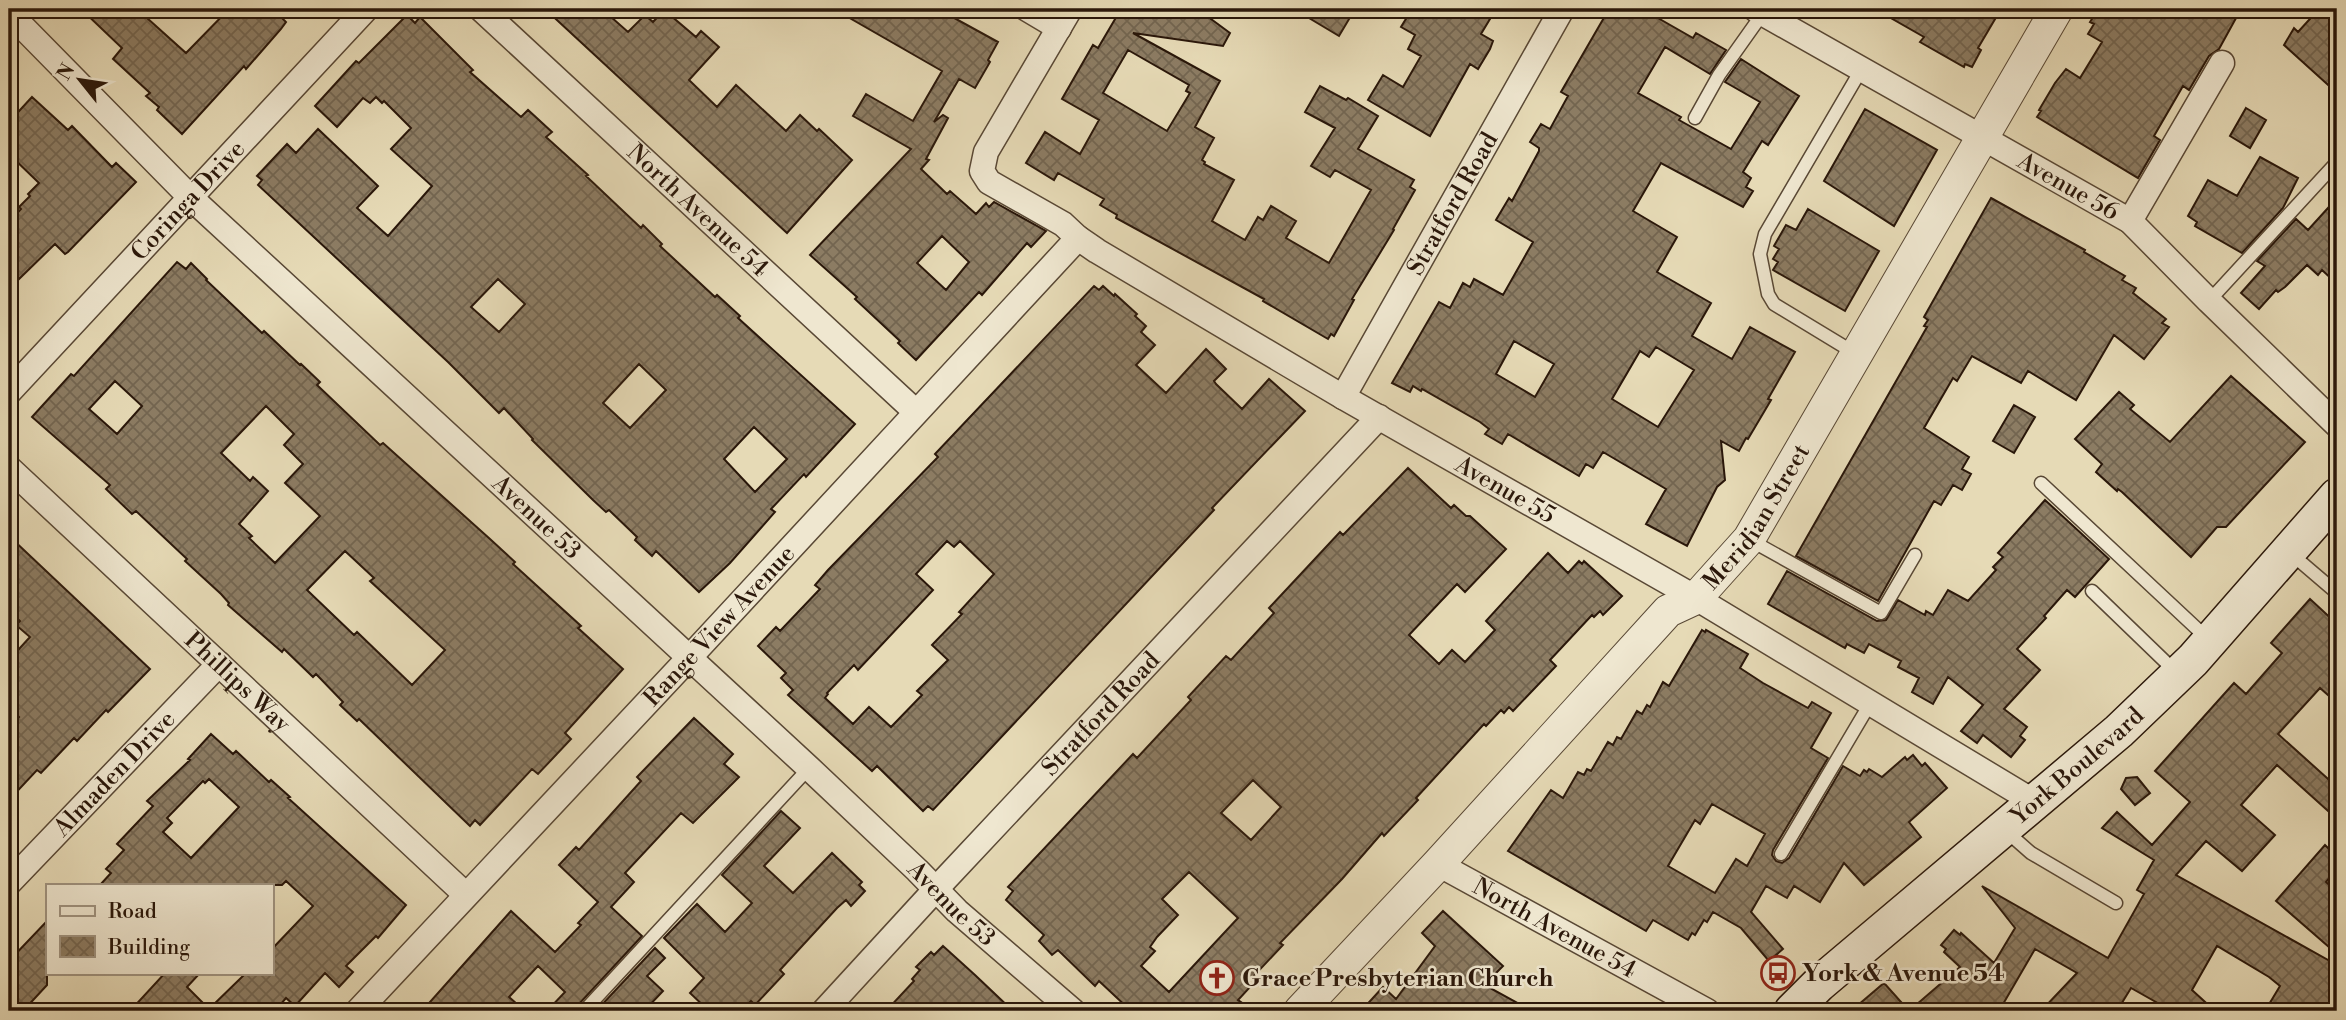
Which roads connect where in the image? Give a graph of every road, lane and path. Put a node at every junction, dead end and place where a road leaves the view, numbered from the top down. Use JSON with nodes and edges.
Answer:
{"nodes":[{"id":1,"x":366,"y":9,"type":"edge"},
{"id":2,"x":481,"y":9,"type":"edge"},
{"id":3,"x":1027,"y":9,"type":"edge"},
{"id":4,"x":1562,"y":9,"type":"edge"},
{"id":5,"x":2057,"y":9,"type":"edge"},
{"id":6,"x":1759,"y":11,"type":"edge"},
{"id":7,"x":9,"y":13,"type":"edge"},
{"id":8,"x":1064,"y":18,"type":"edge"},
{"id":9,"x":2222,"y":63,"type":"dead end"},
{"id":10,"x":1861,"y":70,"type":"junction"},
{"id":11,"x":1695,"y":118,"type":"dead end"},
{"id":12,"x":1982,"y":139,"type":"junction"},
{"id":13,"x":2337,"y":162,"type":"edge"},
{"id":14,"x":190,"y":197,"type":"junction"},
{"id":15,"x":2130,"y":221,"type":"junction"},
{"id":16,"x":1077,"y":238,"type":"junction"},
{"id":17,"x":2209,"y":301,"type":"junction"},
{"id":18,"x":1858,"y":355,"type":"junction"},
{"id":19,"x":9,"y":392,"type":"edge"},
{"id":20,"x":1343,"y":397,"type":"junction"},
{"id":21,"x":916,"y":412,"type":"junction"},
{"id":22,"x":1379,"y":417,"type":"junction"},
{"id":23,"x":2337,"y":425,"type":"edge"},
{"id":24,"x":9,"y":468,"type":"edge"},
{"id":25,"x":2041,"y":483,"type":"dead end"},
{"id":26,"x":2337,"y":496,"type":"edge"},
{"id":27,"x":1749,"y":539,"type":"junction"},
{"id":28,"x":2288,"y":552,"type":"junction"},
{"id":29,"x":1915,"y":555,"type":"dead end"},
{"id":30,"x":2092,"y":591,"type":"dead end"},
{"id":31,"x":2337,"y":593,"type":"edge"},
{"id":32,"x":1696,"y":598,"type":"junction"},
{"id":33,"x":2210,"y":641,"type":"junction"},
{"id":34,"x":689,"y":659,"type":"junction"},
{"id":35,"x":219,"y":664,"type":"junction"},
{"id":36,"x":2178,"y":674,"type":"junction"},
{"id":37,"x":1871,"y":702,"type":"junction"},
{"id":38,"x":809,"y":768,"type":"junction"},
{"id":39,"x":2036,"y":803,"type":"junction"},
{"id":40,"x":2004,"y":829,"type":"junction"},
{"id":41,"x":1782,"y":854,"type":"dead end"},
{"id":42,"x":1438,"y":864,"type":"junction"},
{"id":43,"x":9,"y":883,"type":"edge"},
{"id":44,"x":936,"y":889,"type":"junction"},
{"id":45,"x":466,"y":895,"type":"junction"},
{"id":46,"x":2116,"y":903,"type":"dead end"},
{"id":47,"x":1065,"y":1009,"type":"edge"},
{"id":48,"x":358,"y":1011,"type":"edge"},
{"id":49,"x":584,"y":1011,"type":"edge"},
{"id":50,"x":824,"y":1011,"type":"edge"},
{"id":51,"x":1300,"y":1011,"type":"edge"},
{"id":52,"x":1707,"y":1011,"type":"edge"},
{"id":53,"x":1792,"y":1011,"type":"edge"}],
"edges":[{"from":1,"to":14,"type":"street","name":"Coringa Drive"},
{"from":2,"to":21,"type":"street","name":"North Avenue 54"},
{"from":3,"to":8,"type":"street"},
{"from":4,"to":20,"type":"street","name":"Stratford Road"},
{"from":5,"to":12,"type":"street","name":"Meridian Street"},
{"from":6,"to":10,"type":"street","name":"Avenue 56"},
{"from":6,"to":11,"type":"lane"},
{"from":7,"to":14,"type":"street","name":"Avenue 53"},
{"from":8,"to":16,"type":"street","name":"Avenue 55"},
{"from":9,"to":15,"type":"street"},
{"from":10,"to":12,"type":"street","name":"Avenue 56"},
{"from":10,"to":18,"type":"lane"},
{"from":12,"to":15,"type":"street","name":"Avenue 56"},
{"from":12,"to":18,"type":"street","name":"Meridian Street"},
{"from":13,"to":17,"type":"lane"},
{"from":14,"to":19,"type":"street","name":"Coringa Drive"},
{"from":14,"to":34,"type":"street","name":"Avenue 53"},
{"from":15,"to":17,"type":"street","name":"Avenue 56"},
{"from":16,"to":20,"type":"street","name":"Avenue 55"},
{"from":16,"to":21,"type":"street","name":"Range View Avenue"},
{"from":17,"to":23,"type":"street","name":"Avenue 56"},
{"from":18,"to":27,"type":"street","name":"Meridian Street"},
{"from":20,"to":22,"type":"street","name":"Avenue 55"},
{"from":21,"to":34,"type":"street","name":"Range View Avenue"},
{"from":22,"to":32,"type":"street","name":"Avenue 55"},
{"from":22,"to":44,"type":"street","name":"Stratford Road"},
{"from":24,"to":35,"type":"street","name":"Phillips Way"},
{"from":25,"to":33,"type":"lane"},
{"from":26,"to":28,"type":"main road","name":"York Boulevard"},
{"from":27,"to":29,"type":"lane"},
{"from":27,"to":32,"type":"street","name":"Meridian Street"},
{"from":28,"to":31,"type":"lane"},
{"from":28,"to":33,"type":"main road","name":"York Boulevard"},
{"from":30,"to":36,"type":"lane"},
{"from":32,"to":37,"type":"street","name":"Avenue 55"},
{"from":32,"to":42,"type":"street","name":"Meridian Street"},
{"from":33,"to":36,"type":"main road","name":"York Boulevard"},
{"from":34,"to":38,"type":"street","name":"Avenue 53"},
{"from":34,"to":45,"type":"street","name":"Range View Avenue"},
{"from":35,"to":43,"type":"street","name":"Almaden Drive"},
{"from":35,"to":45,"type":"street","name":"Phillips Way"},
{"from":36,"to":39,"type":"main road","name":"York Boulevard"},
{"from":37,"to":39,"type":"street","name":"Avenue 55"},
{"from":37,"to":41,"type":"lane"},
{"from":38,"to":44,"type":"street","name":"Avenue 53"},
{"from":38,"to":49,"type":"lane"},
{"from":39,"to":40,"type":"main road","name":"York Boulevard"},
{"from":40,"to":46,"type":"lane"},
{"from":40,"to":53,"type":"main road","name":"York Boulevard"},
{"from":42,"to":51,"type":"street","name":"Meridian Street"},
{"from":42,"to":52,"type":"street","name":"North Avenue 54"},
{"from":44,"to":47,"type":"street","name":"Avenue 53"},
{"from":44,"to":50,"type":"street","name":"Stratford Road"},
{"from":45,"to":48,"type":"street","name":"Range View Avenue"}]}
